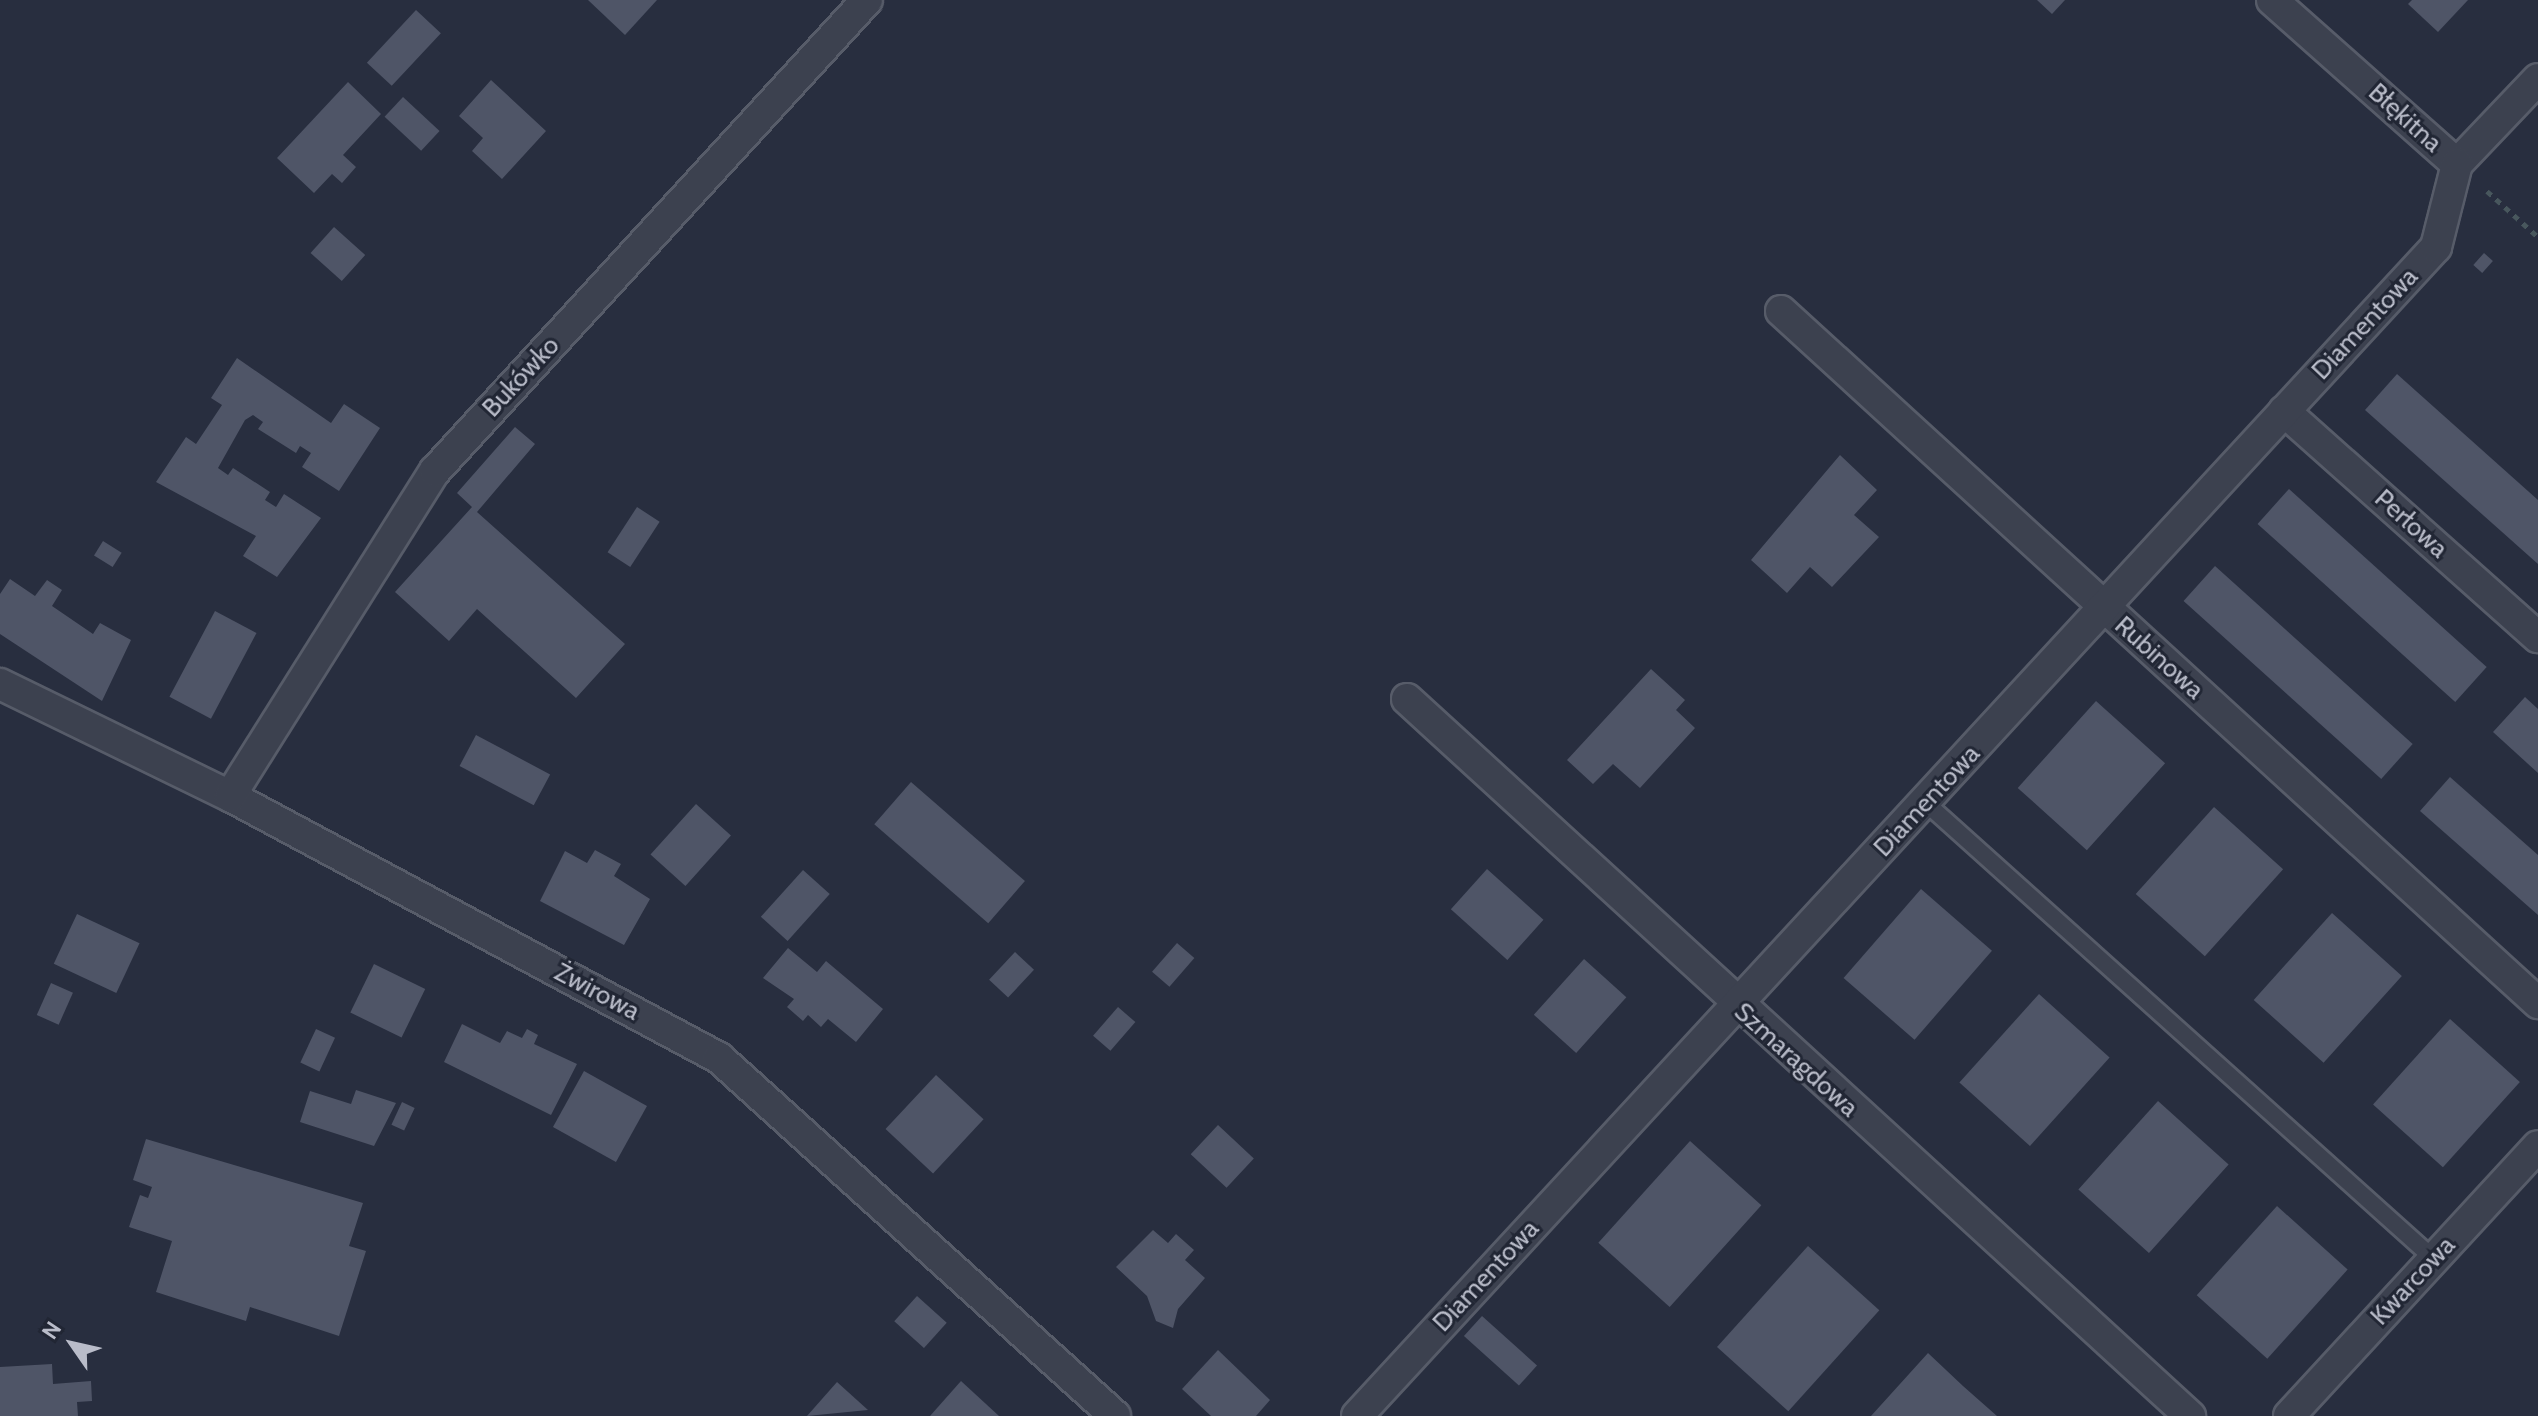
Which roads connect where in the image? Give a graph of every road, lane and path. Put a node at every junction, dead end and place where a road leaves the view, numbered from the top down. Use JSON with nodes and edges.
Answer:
{"nodes":[{"id":1,"x":867,"y":0,"type":"edge"},
{"id":2,"x":2272,"y":0,"type":"edge"},
{"id":3,"x":2538,"y":79,"type":"edge"},
{"id":4,"x":2457,"y":164,"type":"junction"},
{"id":5,"x":2538,"y":237,"type":"edge"},
{"id":6,"x":1781,"y":311,"type":"dead end"},
{"id":7,"x":2284,"y":411,"type":"junction"},
{"id":8,"x":2105,"y":609,"type":"junction"},
{"id":9,"x":2538,"y":637,"type":"edge"},
{"id":10,"x":0,"y":684,"type":"edge"},
{"id":11,"x":1407,"y":699,"type":"dead end"},
{"id":12,"x":230,"y":796,"type":"junction"},
{"id":13,"x":1926,"y":803,"type":"junction"},
{"id":14,"x":2538,"y":1003,"type":"edge"},
{"id":15,"x":1736,"y":1007,"type":"junction"},
{"id":16,"x":2538,"y":1146,"type":"edge"},
{"id":17,"x":2434,"y":1259,"type":"junction"},
{"id":18,"x":1115,"y":1416,"type":"edge"},
{"id":19,"x":1357,"y":1416,"type":"edge"},
{"id":20,"x":2190,"y":1416,"type":"edge"},
{"id":21,"x":2289,"y":1416,"type":"edge"}],
"edges":[{"from":1,"to":12,"type":"street","name":"Bukówko"},
{"from":2,"to":4,"type":"street","name":"Błękitna"},
{"from":3,"to":4,"type":"street"},
{"from":4,"to":5,"type":"path","name":"Błękitna"},
{"from":4,"to":7,"type":"street","name":"Diamentowa"},
{"from":6,"to":8,"type":"street","name":"Rubinowa"},
{"from":7,"to":8,"type":"street","name":"Diamentowa"},
{"from":7,"to":9,"type":"street","name":"Perłowa"},
{"from":8,"to":13,"type":"street","name":"Diamentowa"},
{"from":8,"to":14,"type":"street","name":"Rubinowa"},
{"from":10,"to":12,"type":"street","name":"Żwirowa"},
{"from":11,"to":15,"type":"street","name":"Szmaragdowa"},
{"from":12,"to":18,"type":"street","name":"Żwirowa"},
{"from":13,"to":15,"type":"street","name":"Diamentowa"},
{"from":13,"to":17,"type":"lane"},
{"from":15,"to":19,"type":"street","name":"Diamentowa"},
{"from":15,"to":20,"type":"street","name":"Szmaragdowa"},
{"from":16,"to":17,"type":"street","name":"Kwarcowa"},
{"from":17,"to":21,"type":"street","name":"Kwarcowa"}]}
